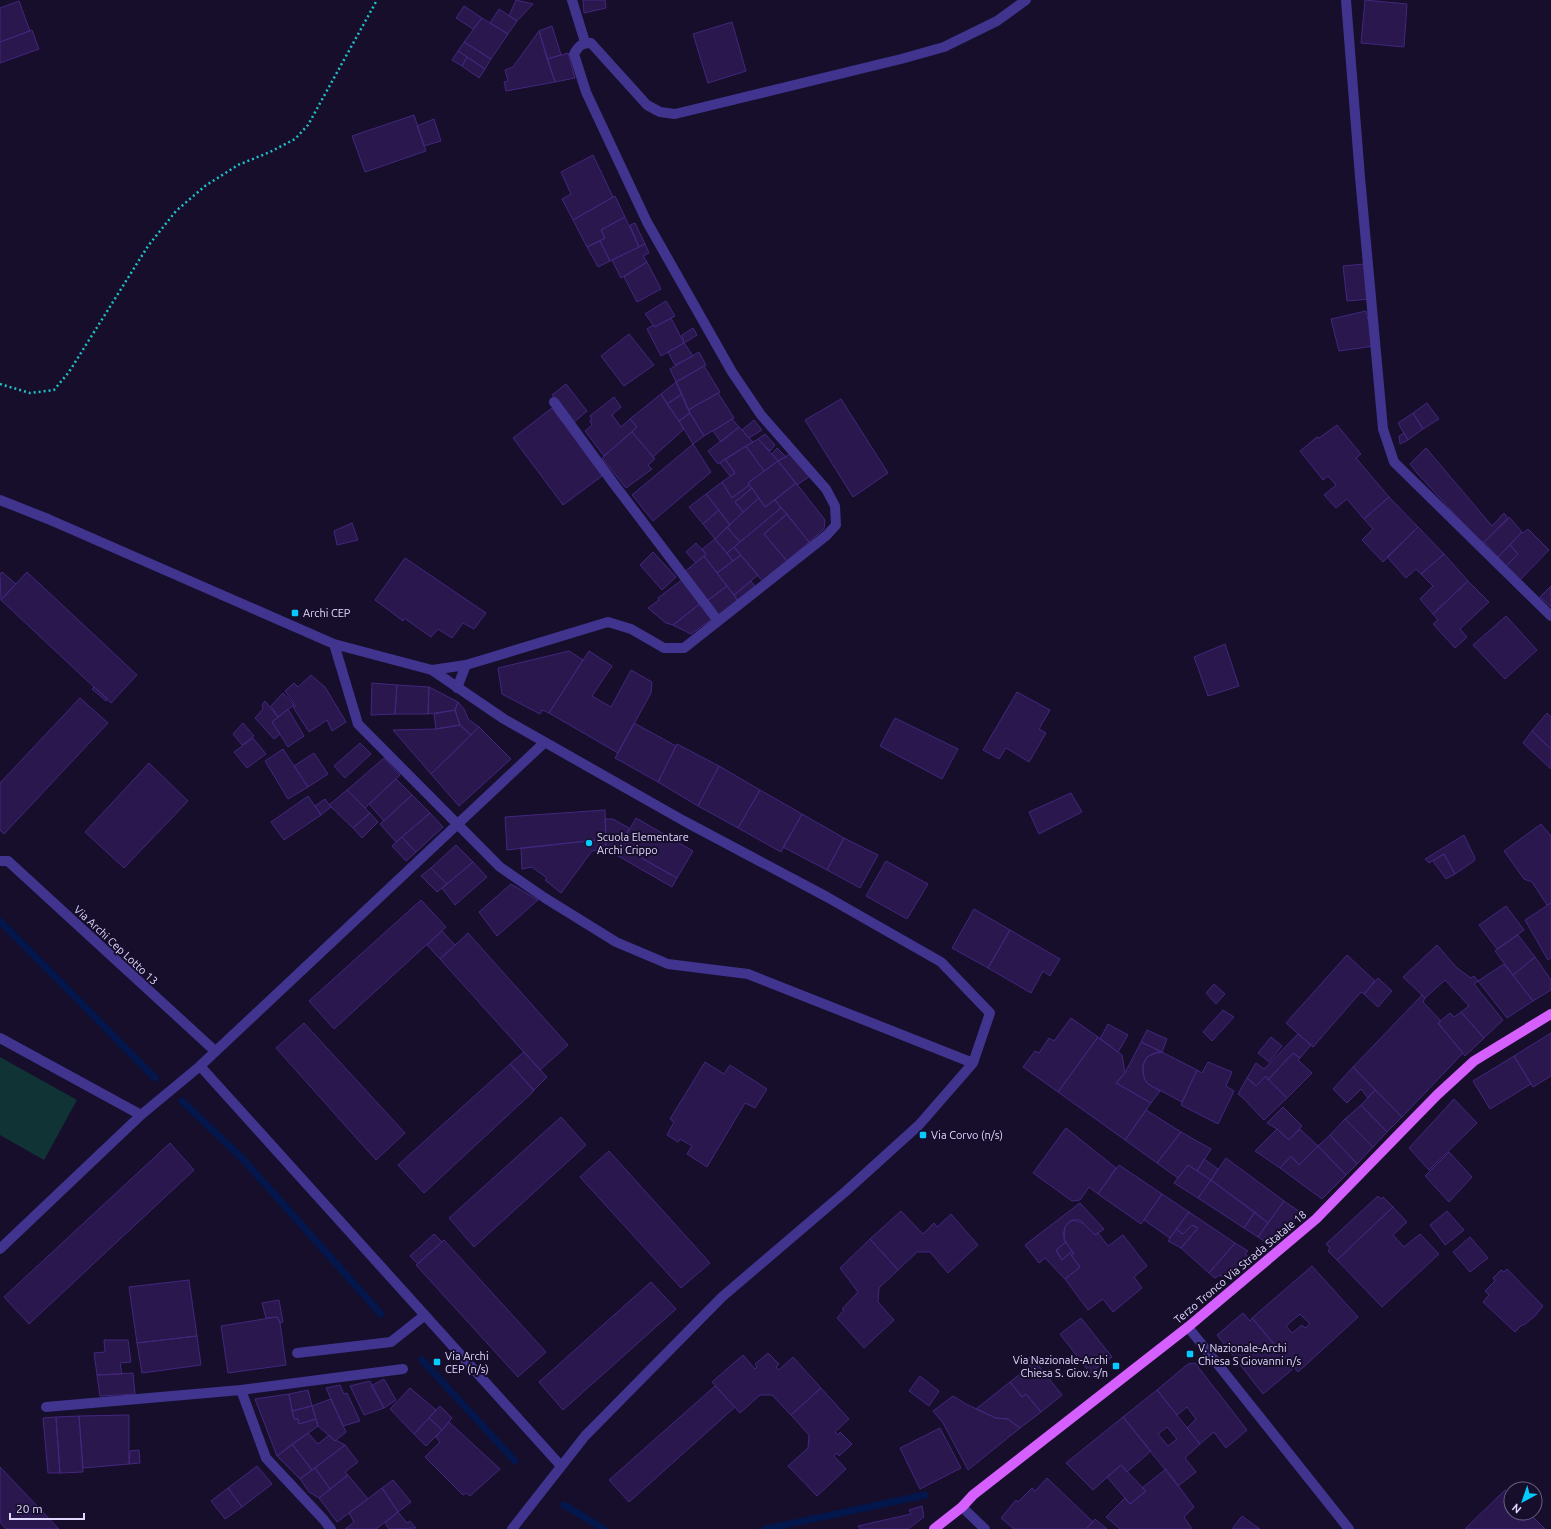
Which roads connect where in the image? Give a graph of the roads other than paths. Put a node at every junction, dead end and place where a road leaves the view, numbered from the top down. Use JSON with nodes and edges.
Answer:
{"nodes":[{"id":1,"x":572,"y":0,"type":"edge"},
{"id":2,"x":1026,"y":0,"type":"edge"},
{"id":3,"x":1346,"y":0,"type":"edge"},
{"id":4,"x":585,"y":42,"type":"junction"},
{"id":5,"x":554,"y":402,"type":"dead end"},
{"id":6,"x":1,"y":500,"type":"edge"},
{"id":7,"x":1551,"y":616,"type":"edge"},
{"id":8,"x":718,"y":621,"type":"junction"},
{"id":9,"x":334,"y":644,"type":"junction"},
{"id":10,"x":466,"y":665,"type":"junction"},
{"id":11,"x":432,"y":670,"type":"junction"},
{"id":12,"x":457,"y":688,"type":"junction"},
{"id":13,"x":545,"y":742,"type":"junction"},
{"id":14,"x":457,"y":824,"type":"junction"},
{"id":15,"x":0,"y":861,"type":"edge"},
{"id":16,"x":1551,"y":1014,"type":"edge"},
{"id":17,"x":0,"y":1038,"type":"edge"},
{"id":18,"x":215,"y":1051,"type":"junction"},
{"id":19,"x":973,"y":1063,"type":"junction"},
{"id":20,"x":200,"y":1066,"type":"junction"},
{"id":21,"x":141,"y":1115,"type":"junction"},
{"id":22,"x":0,"y":1249,"type":"edge"},
{"id":23,"x":425,"y":1315,"type":"junction"},
{"id":24,"x":1188,"y":1327,"type":"junction"},
{"id":25,"x":297,"y":1353,"type":"dead end"},
{"id":26,"x":403,"y":1370,"type":"dead end"},
{"id":27,"x":241,"y":1390,"type":"junction"},
{"id":28,"x":46,"y":1407,"type":"dead end"},
{"id":29,"x":561,"y":1466,"type":"junction"},
{"id":30,"x":962,"y":1506,"type":"junction"},
{"id":31,"x":331,"y":1529,"type":"edge"},
{"id":32,"x":512,"y":1529,"type":"edge"},
{"id":33,"x":934,"y":1529,"type":"edge"},
{"id":34,"x":985,"y":1529,"type":"edge"},
{"id":35,"x":1350,"y":1529,"type":"edge"}],
"edges":[{"from":1,"to":4,"type":"street"},
{"from":2,"to":4,"type":"street"},
{"from":3,"to":7,"type":"street"},
{"from":4,"to":8,"type":"street"},
{"from":5,"to":8,"type":"street"},
{"from":6,"to":9,"type":"street"},
{"from":8,"to":10,"type":"street"},
{"from":9,"to":11,"type":"street"},
{"from":9,"to":14,"type":"street"},
{"from":10,"to":11,"type":"street"},
{"from":10,"to":12,"type":"street"},
{"from":11,"to":12,"type":"street"},
{"from":12,"to":13,"type":"street"},
{"from":13,"to":14,"type":"street"},
{"from":13,"to":19,"type":"street"},
{"from":14,"to":18,"type":"street"},
{"from":14,"to":19,"type":"street"},
{"from":15,"to":18,"type":"street","name":"Via Archi Cep Lotto 13"},
{"from":16,"to":24,"type":"main road","name":"Terzo Tronco Via Strada Statale 18"},
{"from":17,"to":21,"type":"street"},
{"from":18,"to":20,"type":"street"},
{"from":19,"to":29,"type":"street"},
{"from":20,"to":21,"type":"street"},
{"from":20,"to":23,"type":"street"},
{"from":21,"to":22,"type":"street"},
{"from":23,"to":25,"type":"street"},
{"from":23,"to":29,"type":"street"},
{"from":24,"to":30,"type":"main road","name":"Terzo Tronco Via Strada Statale 18"},
{"from":24,"to":35,"type":"street"},
{"from":26,"to":27,"type":"street"},
{"from":27,"to":28,"type":"street"},
{"from":27,"to":31,"type":"street"},
{"from":29,"to":32,"type":"street"},
{"from":30,"to":33,"type":"main road","name":"Terzo Tronco Via Strada Statale 18"},
{"from":30,"to":34,"type":"street"}]}
